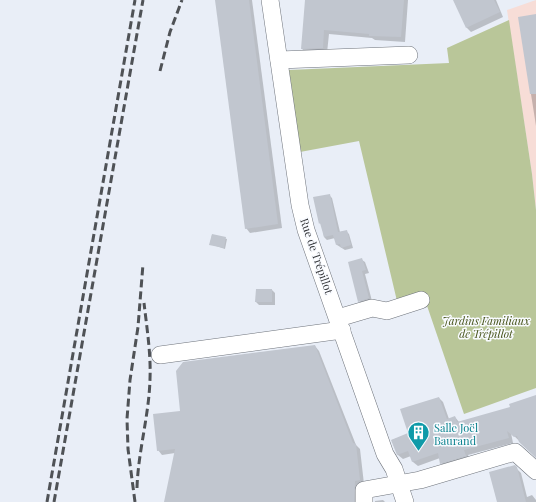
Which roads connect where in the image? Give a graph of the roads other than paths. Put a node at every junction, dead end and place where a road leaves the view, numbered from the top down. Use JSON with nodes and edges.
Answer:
{"nodes":[{"id":1,"x":270,"y":0,"type":"edge"},
{"id":2,"x":409,"y":55,"type":"dead end"},
{"id":3,"x":279,"y":60,"type":"junction"},
{"id":4,"x":421,"y":300,"type":"dead end"},
{"id":5,"x":340,"y":324,"type":"junction"},
{"id":6,"x":160,"y":355,"type":"dead end"},
{"id":7,"x":536,"y":472,"type":"edge"},
{"id":8,"x":399,"y":483,"type":"junction"},
{"id":9,"x":364,"y":502,"type":"edge"},
{"id":10,"x":405,"y":502,"type":"edge"}],
"edges":[{"from":1,"to":3,"type":"street","name":"Rue de Trépillot"},
{"from":2,"to":3,"type":"street"},
{"from":3,"to":5,"type":"street","name":"Rue de Trépillot"},
{"from":4,"to":5,"type":"street"},
{"from":5,"to":6,"type":"street"},
{"from":5,"to":8,"type":"street","name":"Rue de Trépillot"},
{"from":7,"to":8,"type":"street"},
{"from":8,"to":9,"type":"street"},
{"from":8,"to":10,"type":"street","name":"Rue de Trépillot"}]}
